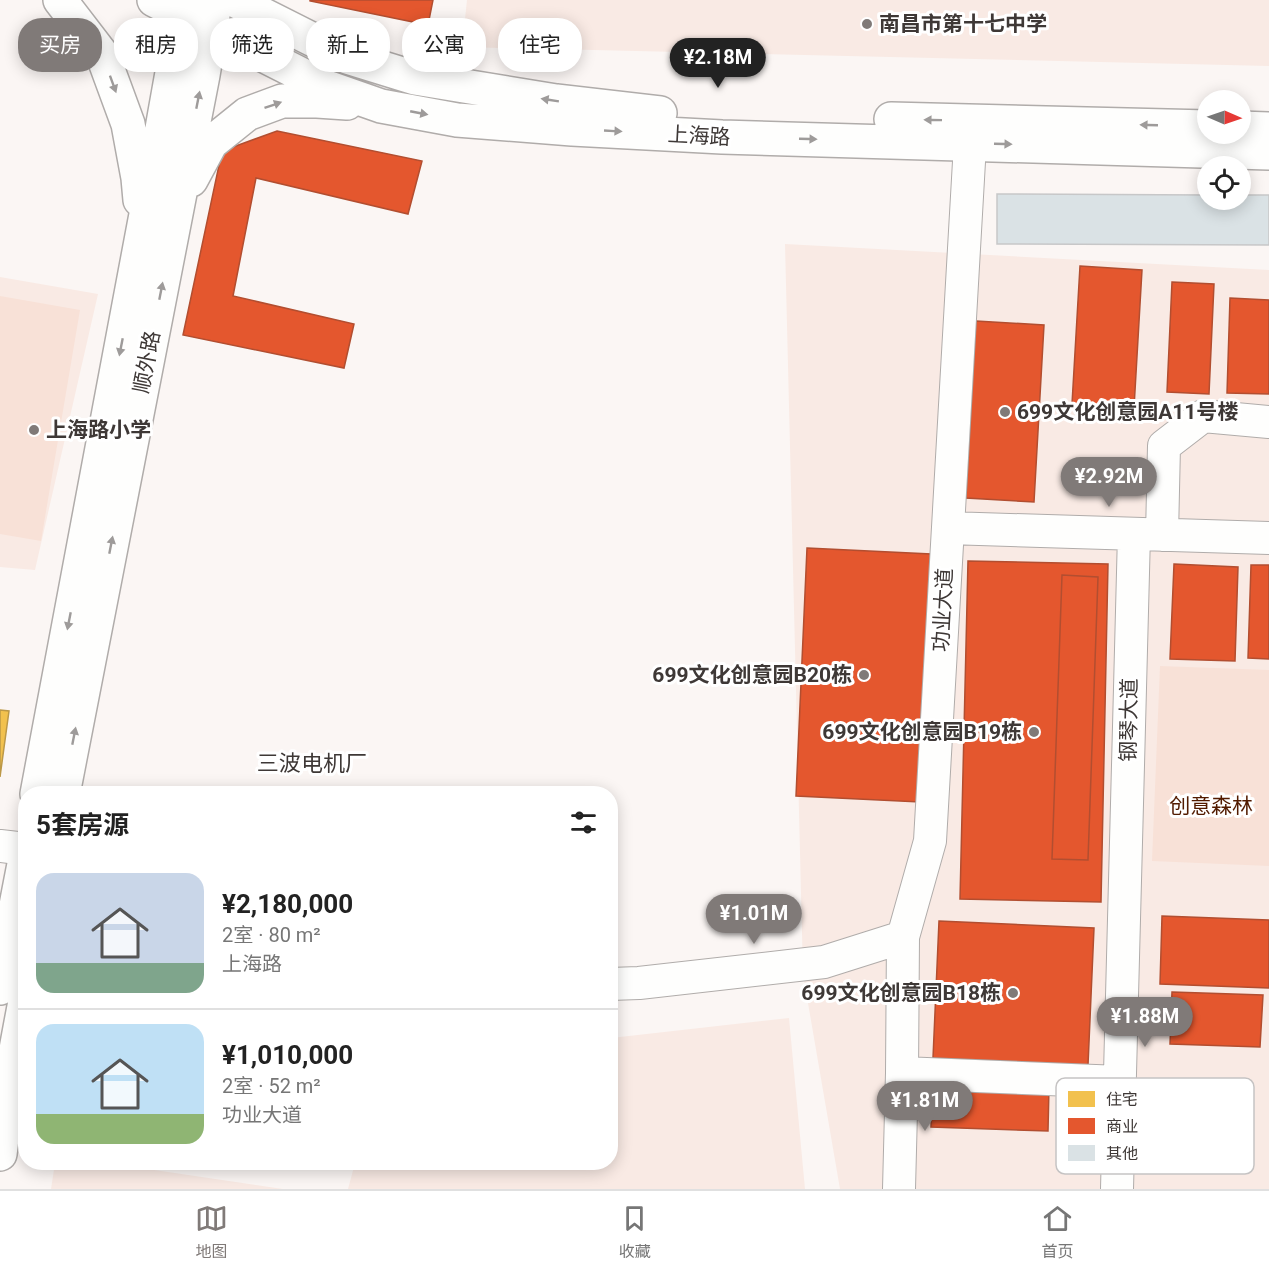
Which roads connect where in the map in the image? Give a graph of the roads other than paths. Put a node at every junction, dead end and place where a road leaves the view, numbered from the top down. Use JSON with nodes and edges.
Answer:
{"nodes":[{"id":1,"x":60,"y":0,"type":"edge"},
{"id":2,"x":154,"y":0,"type":"edge"},
{"id":3,"x":234,"y":0,"type":"edge"},
{"id":4,"x":198,"y":11,"type":"edge"},
{"id":5,"x":381,"y":106,"type":"junction"},
{"id":6,"x":1197,"y":127,"type":"edge"},
{"id":7,"x":1251,"y":128,"type":"edge"},
{"id":8,"x":1269,"y":129,"type":"edge"},
{"id":9,"x":970,"y":144,"type":"junction"},
{"id":10,"x":1269,"y":153,"type":"edge"},
{"id":11,"x":178,"y":203,"type":"junction"},
{"id":12,"x":141,"y":239,"type":"junction"},
{"id":13,"x":1269,"y":422,"type":"edge"},
{"id":14,"x":948,"y":528,"type":"junction"},
{"id":15,"x":1148,"y":534,"type":"junction"},
{"id":16,"x":1269,"y":538,"type":"edge"},
{"id":17,"x":38,"y":786,"type":"edge"},
{"id":18,"x":65,"y":786,"type":"edge"},
{"id":19,"x":0,"y":846,"type":"edge"},
{"id":20,"x":18,"y":848,"type":"edge"},
{"id":21,"x":18,"y":874,"type":"edge"},
{"id":22,"x":9,"y":896,"type":"edge"},
{"id":23,"x":903,"y":937,"type":"junction"},
{"id":24,"x":618,"y":984,"type":"edge"},
{"id":25,"x":0,"y":988,"type":"edge"},
{"id":26,"x":18,"y":1039,"type":"edge"},
{"id":27,"x":902,"y":1073,"type":"junction"},
{"id":28,"x":1120,"y":1078,"type":"edge"},
{"id":29,"x":1056,"y":1079,"type":"edge"},
{"id":30,"x":0,"y":1154,"type":"edge"},
{"id":31,"x":1118,"y":1174,"type":"edge"},
{"id":32,"x":899,"y":1189,"type":"edge"},
{"id":33,"x":1118,"y":1189,"type":"edge"}],
"edges":[{"from":1,"to":12,"type":"main road","one_way":true},
{"from":2,"to":4,"type":"main road","name":"上海路"},
{"from":6,"to":3,"type":"main road","name":"上海路","one_way":true},
{"from":4,"to":5,"type":"main road","name":"上海路"},
{"from":11,"to":4,"type":"main road","name":"顺外路","one_way":true},
{"from":4,"to":12,"type":"main road","name":"顺外路"},
{"from":5,"to":9,"type":"main road","name":"上海路","one_way":true},
{"from":11,"to":5,"type":"main road","one_way":true},
{"from":7,"to":8,"type":"main road"},
{"from":9,"to":10,"type":"main road","name":"上海路","one_way":true},
{"from":9,"to":14,"type":"street","name":"功业大道"},
{"from":18,"to":11,"type":"main road","name":"顺外路","one_way":true},
{"from":12,"to":17,"type":"main road","name":"顺外路","one_way":true},
{"from":13,"to":15,"type":"street","name":"钢琴大道"},
{"from":14,"to":15,"type":"street"},
{"from":14,"to":23,"type":"street","name":"功业大道"},
{"from":15,"to":16,"type":"street"},
{"from":15,"to":28,"type":"street","name":"钢琴大道"},
{"from":19,"to":20,"type":"street"},
{"from":21,"to":22,"type":"main road"},
{"from":22,"to":25,"type":"main road"},
{"from":23,"to":24,"type":"street"},
{"from":23,"to":27,"type":"street","name":"功业大道"},
{"from":26,"to":30,"type":"main road"},
{"from":27,"to":29,"type":"street"},
{"from":27,"to":32,"type":"street","name":"功业大道"},
{"from":31,"to":33,"type":"street","name":"钢琴大道"}]}
